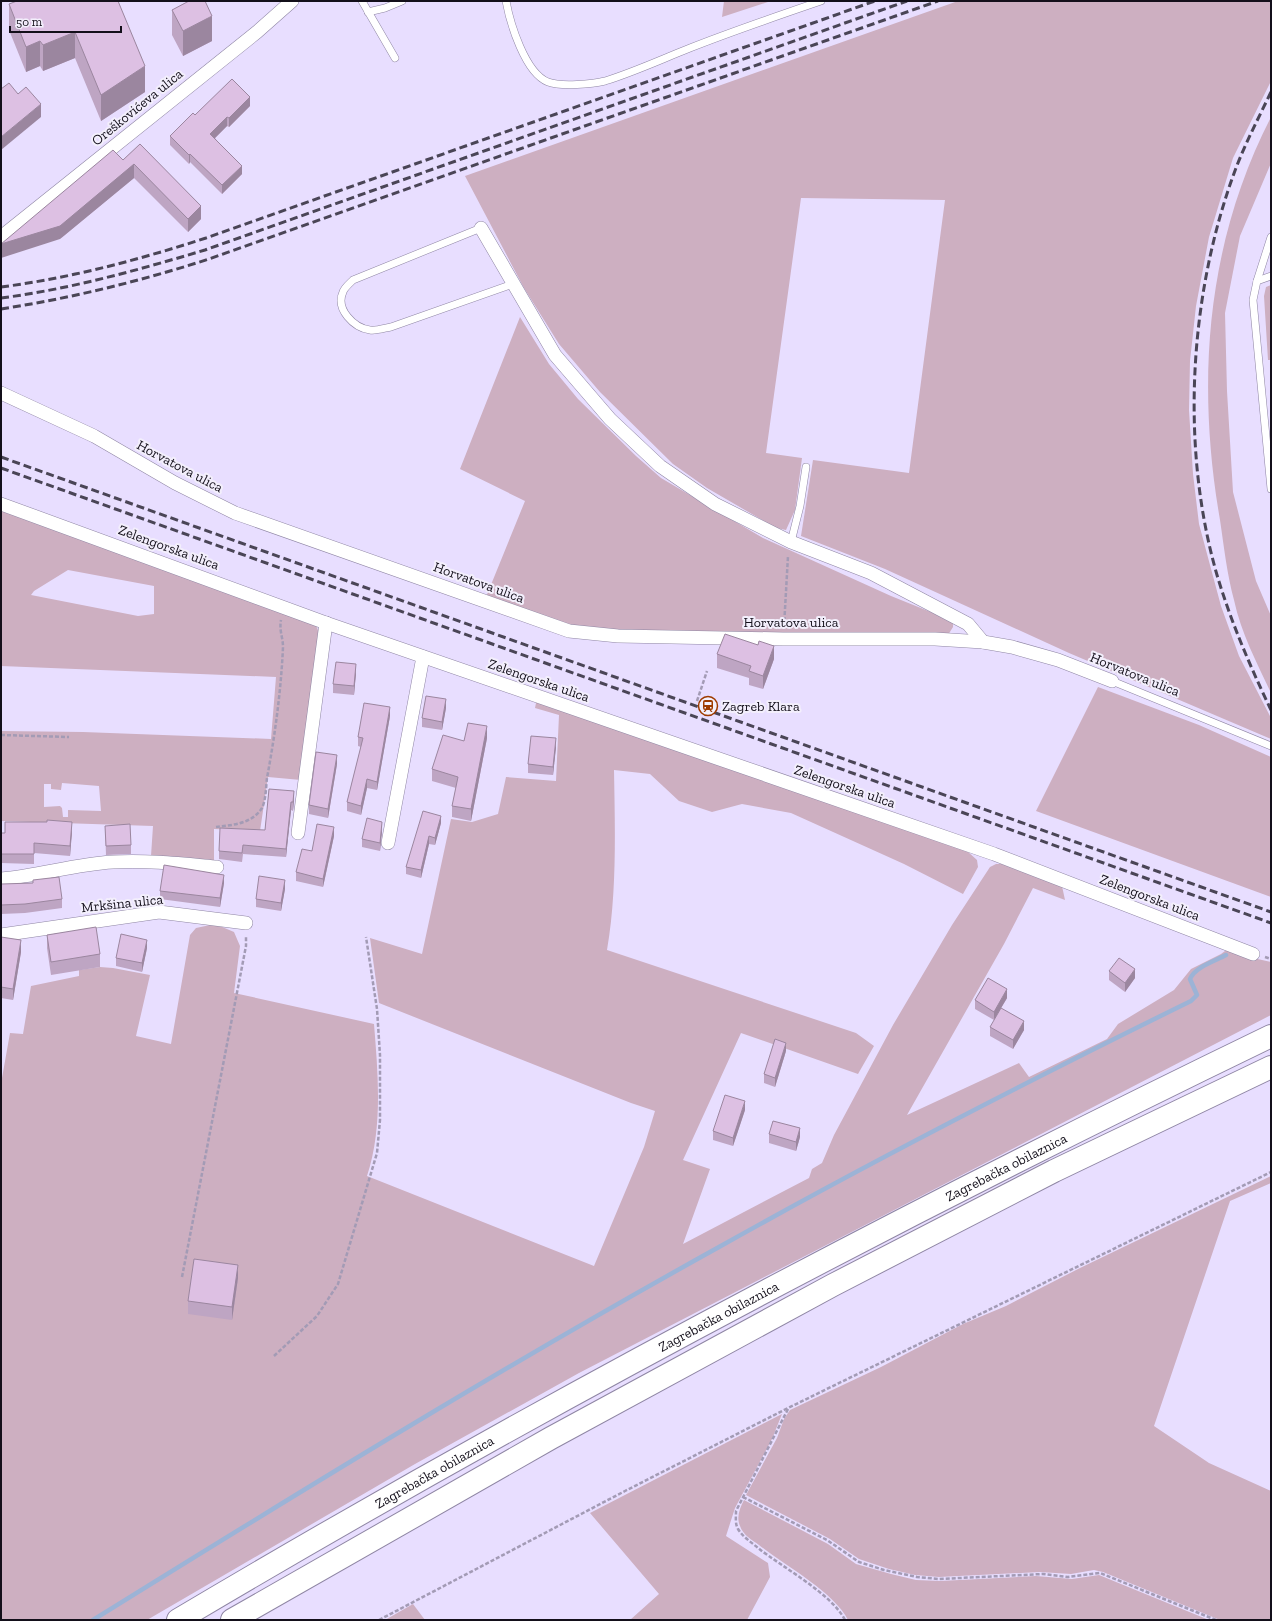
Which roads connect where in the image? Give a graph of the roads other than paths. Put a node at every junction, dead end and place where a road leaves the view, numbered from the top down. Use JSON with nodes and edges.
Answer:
{"nodes":[{"id":1,"x":292,"y":1,"type":"edge"},
{"id":2,"x":362,"y":1,"type":"edge"},
{"id":3,"x":402,"y":1,"type":"edge"},
{"id":4,"x":506,"y":1,"type":"edge"},
{"id":5,"x":821,"y":1,"type":"edge"},
{"id":6,"x":368,"y":12,"type":"junction"},
{"id":7,"x":395,"y":58,"type":"dead end"},
{"id":8,"x":481,"y":228,"type":"joint"},
{"id":9,"x":4,"y":231,"type":"edge"},
{"id":10,"x":1271,"y":237,"type":"edge"},
{"id":11,"x":1271,"y":276,"type":"edge"},
{"id":12,"x":1257,"y":281,"type":"junction"},
{"id":13,"x":513,"y":284,"type":"junction"},
{"id":14,"x":1,"y":393,"type":"edge"},
{"id":15,"x":806,"y":467,"type":"dead end"},
{"id":16,"x":1271,"y":489,"type":"edge"},
{"id":17,"x":1,"y":504,"type":"edge"},
{"id":18,"x":790,"y":542,"type":"junction"},
{"id":19,"x":326,"y":623,"type":"junction"},
{"id":20,"x":983,"y":642,"type":"junction"},
{"id":21,"x":423,"y":657,"type":"junction"},
{"id":22,"x":1112,"y":681,"type":"joint"},
{"id":23,"x":1271,"y":746,"type":"edge"},
{"id":24,"x":298,"y":833,"type":"dead end"},
{"id":25,"x":388,"y":843,"type":"dead end"},
{"id":26,"x":217,"y":867,"type":"dead end"},
{"id":27,"x":1,"y":879,"type":"edge"},
{"id":28,"x":246,"y":923,"type":"road end"},
{"id":29,"x":1,"y":935,"type":"edge"},
{"id":30,"x":1253,"y":954,"type":"dead end"},
{"id":31,"x":1270,"y":1037,"type":"edge"},
{"id":32,"x":1271,"y":1067,"type":"edge"},
{"id":33,"x":178,"y":1620,"type":"edge"},
{"id":34,"x":232,"y":1620,"type":"edge"}],
"edges":[{"from":1,"to":9,"type":"street","name":"Oreškovićeva ulica"},
{"from":2,"to":6,"type":"lane"},
{"from":3,"to":6,"type":"lane"},
{"from":4,"to":5,"type":"lane"},
{"from":6,"to":7,"type":"lane"},
{"from":8,"to":13,"type":"street"},
{"from":8,"to":13,"type":"lane"},
{"from":10,"to":12,"type":"lane"},
{"from":11,"to":12,"type":"lane"},
{"from":12,"to":16,"type":"lane"},
{"from":13,"to":18,"type":"street"},
{"from":14,"to":20,"type":"street","name":"Horvatova ulica"},
{"from":15,"to":18,"type":"lane"},
{"from":17,"to":19,"type":"street","name":"Zelengorska ulica"},
{"from":18,"to":20,"type":"street"},
{"from":19,"to":21,"type":"street","name":"Zelengorska ulica"},
{"from":19,"to":24,"type":"street"},
{"from":20,"to":22,"type":"street","name":"Horvatova ulica"},
{"from":21,"to":25,"type":"street"},
{"from":21,"to":30,"type":"street","name":"Zelengorska ulica"},
{"from":22,"to":23,"type":"lane","name":"Horvatova ulica"},
{"from":26,"to":27,"type":"street"},
{"from":28,"to":29,"type":"street","name":"Mrkšina ulica"},
{"from":31,"to":33,"type":"highway","name":"Zagrebačka obilaznica"},
{"from":32,"to":34,"type":"highway","name":"Zagrebačka obilaznica"}]}
